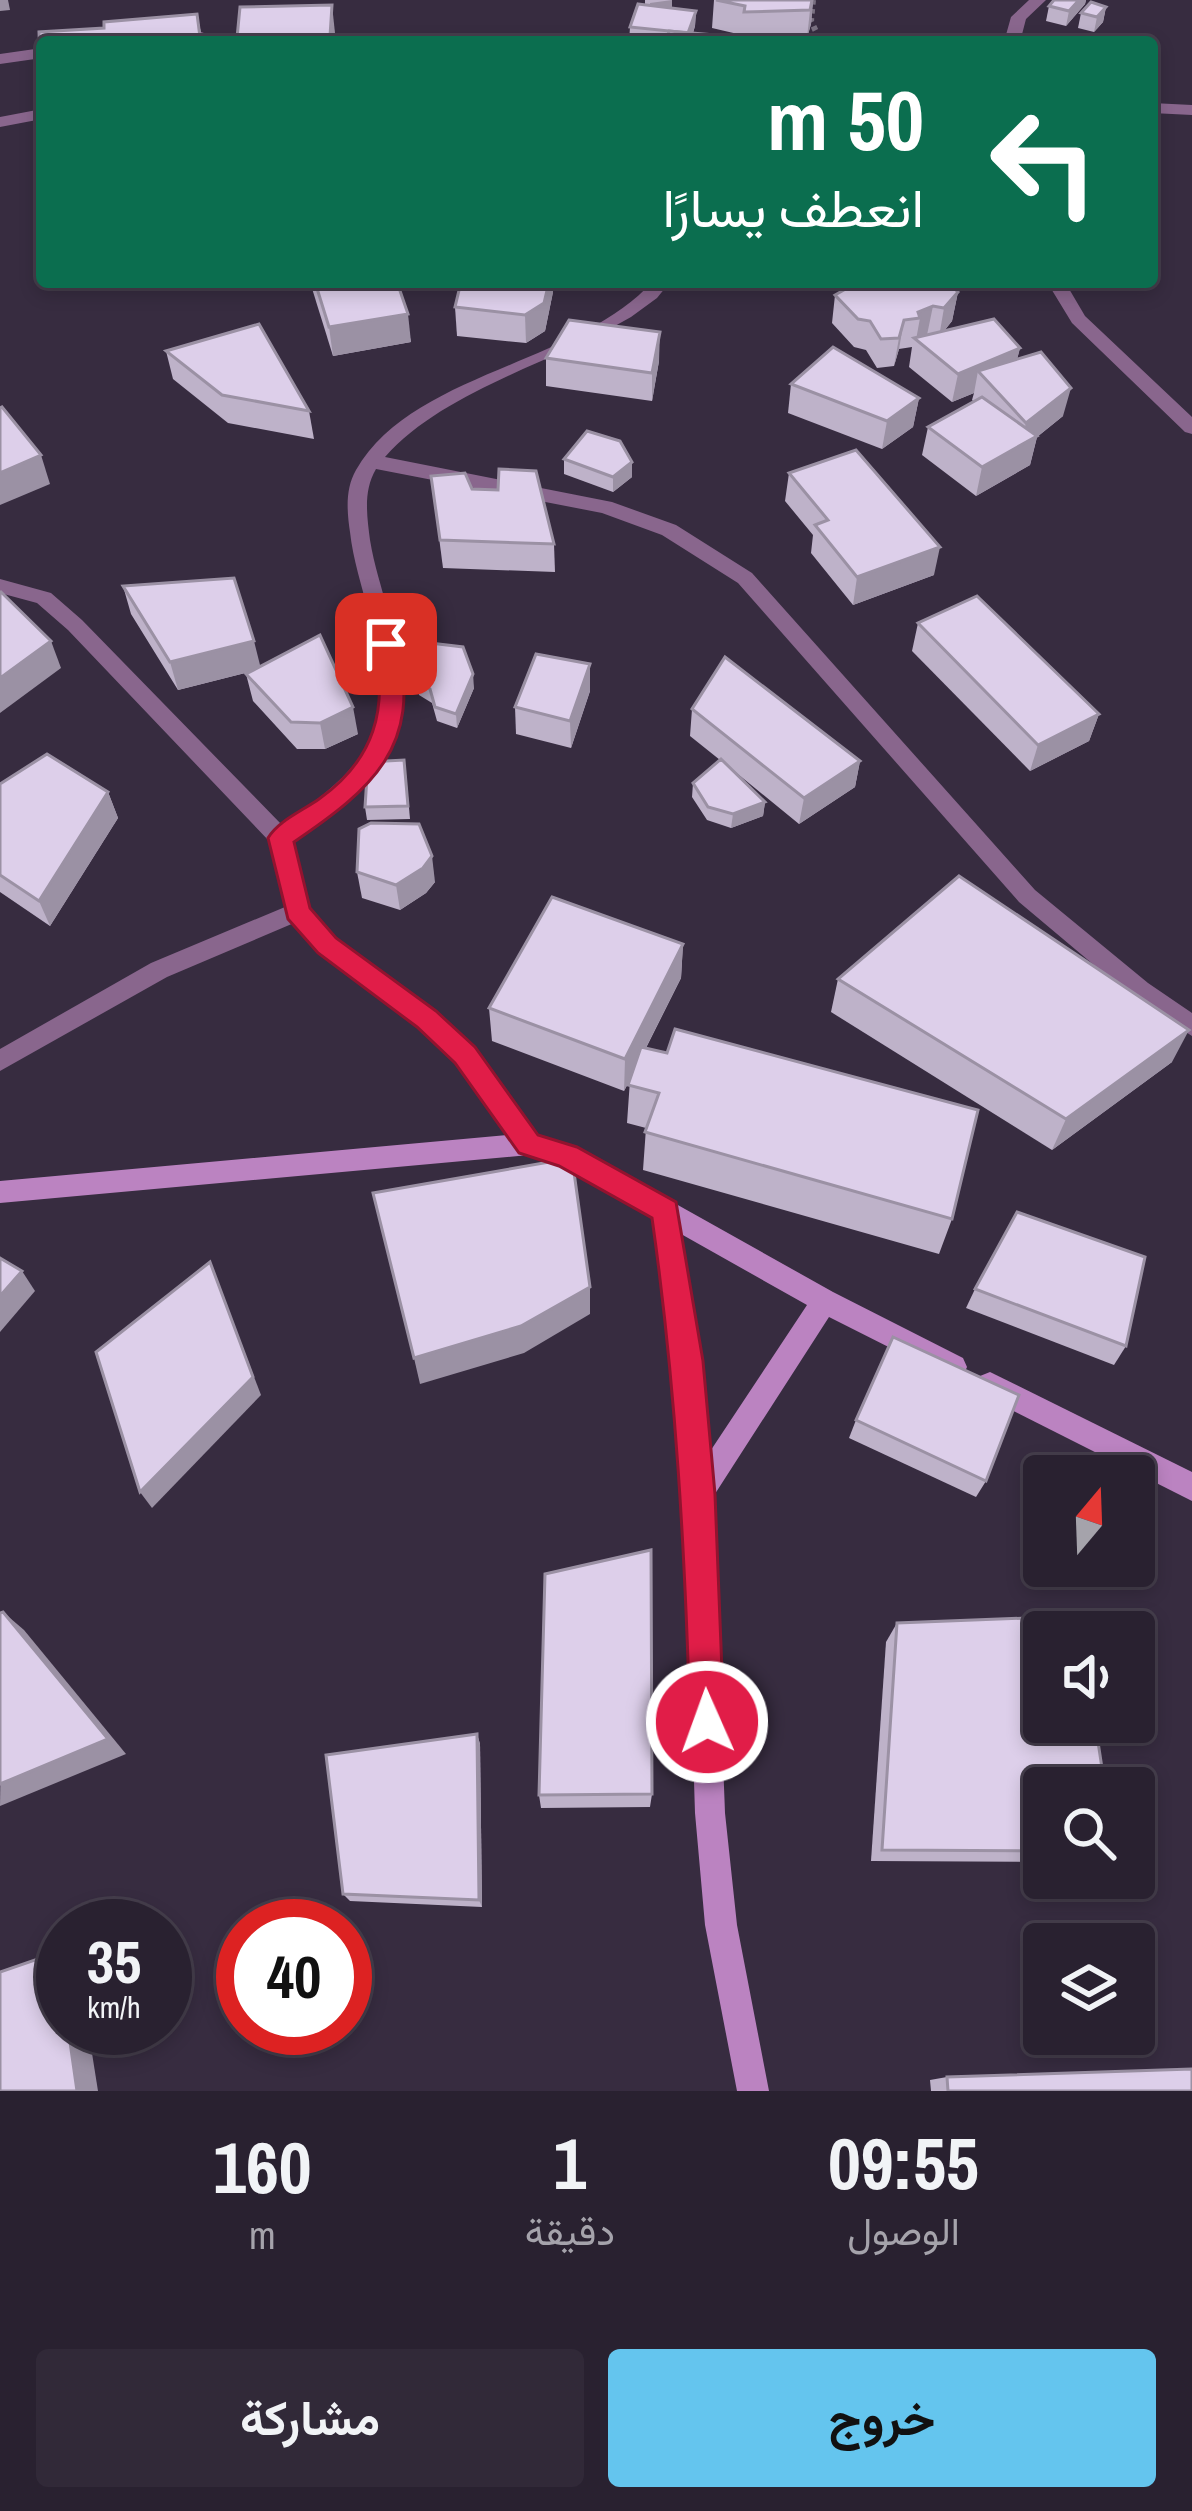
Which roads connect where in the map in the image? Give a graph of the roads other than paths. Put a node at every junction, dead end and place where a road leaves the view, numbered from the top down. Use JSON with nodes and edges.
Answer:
{"nodes":[{"id":1,"x":1039,"y":0,"type":"edge"},
{"id":2,"x":1013,"y":36,"type":"edge"},
{"id":3,"x":36,"y":54,"type":"edge"},
{"id":4,"x":0,"y":59,"type":"edge"},
{"id":5,"x":1158,"y":108,"type":"edge"},
{"id":6,"x":1192,"y":110,"type":"edge"},
{"id":7,"x":36,"y":115,"type":"edge"},
{"id":8,"x":0,"y":122,"type":"edge"},
{"id":9,"x":655,"y":288,"type":"edge"},
{"id":10,"x":1060,"y":288,"type":"edge"},
{"id":11,"x":1192,"y":428,"type":"edge"},
{"id":12,"x":370,"y":461,"type":"junction"},
{"id":13,"x":0,"y":586,"type":"edge"},
{"id":14,"x":280,"y":838,"type":"junction"},
{"id":15,"x":298,"y":912,"type":"junction"},
{"id":16,"x":1192,"y":1026,"type":"edge"},
{"id":17,"x":0,"y":1061,"type":"edge"},
{"id":18,"x":529,"y":1144,"type":"junction"},
{"id":19,"x":0,"y":1192,"type":"edge"},
{"id":20,"x":665,"y":1211,"type":"junction"},
{"id":21,"x":824,"y":1301,"type":"junction"},
{"id":22,"x":1192,"y":1487,"type":"edge"},
{"id":23,"x":699,"y":1494,"type":"junction"},
{"id":24,"x":753,"y":2091,"type":"edge"}],
"edges":[{"from":1,"to":2,"type":"street"},
{"from":3,"to":4,"type":"street"},
{"from":5,"to":6,"type":"street"},
{"from":7,"to":8,"type":"street"},
{"from":9,"to":12,"type":"street"},
{"from":10,"to":11,"type":"street"},
{"from":12,"to":14,"type":"street"},
{"from":12,"to":16,"type":"street"},
{"from":13,"to":14,"type":"street"},
{"from":14,"to":15,"type":"street"},
{"from":15,"to":17,"type":"street"},
{"from":15,"to":18,"type":"street"},
{"from":18,"to":19,"type":"street"},
{"from":18,"to":20,"type":"street"},
{"from":20,"to":21,"type":"street"},
{"from":20,"to":23,"type":"street"},
{"from":21,"to":22,"type":"street"},
{"from":21,"to":23,"type":"street"},
{"from":23,"to":24,"type":"street"}]}
